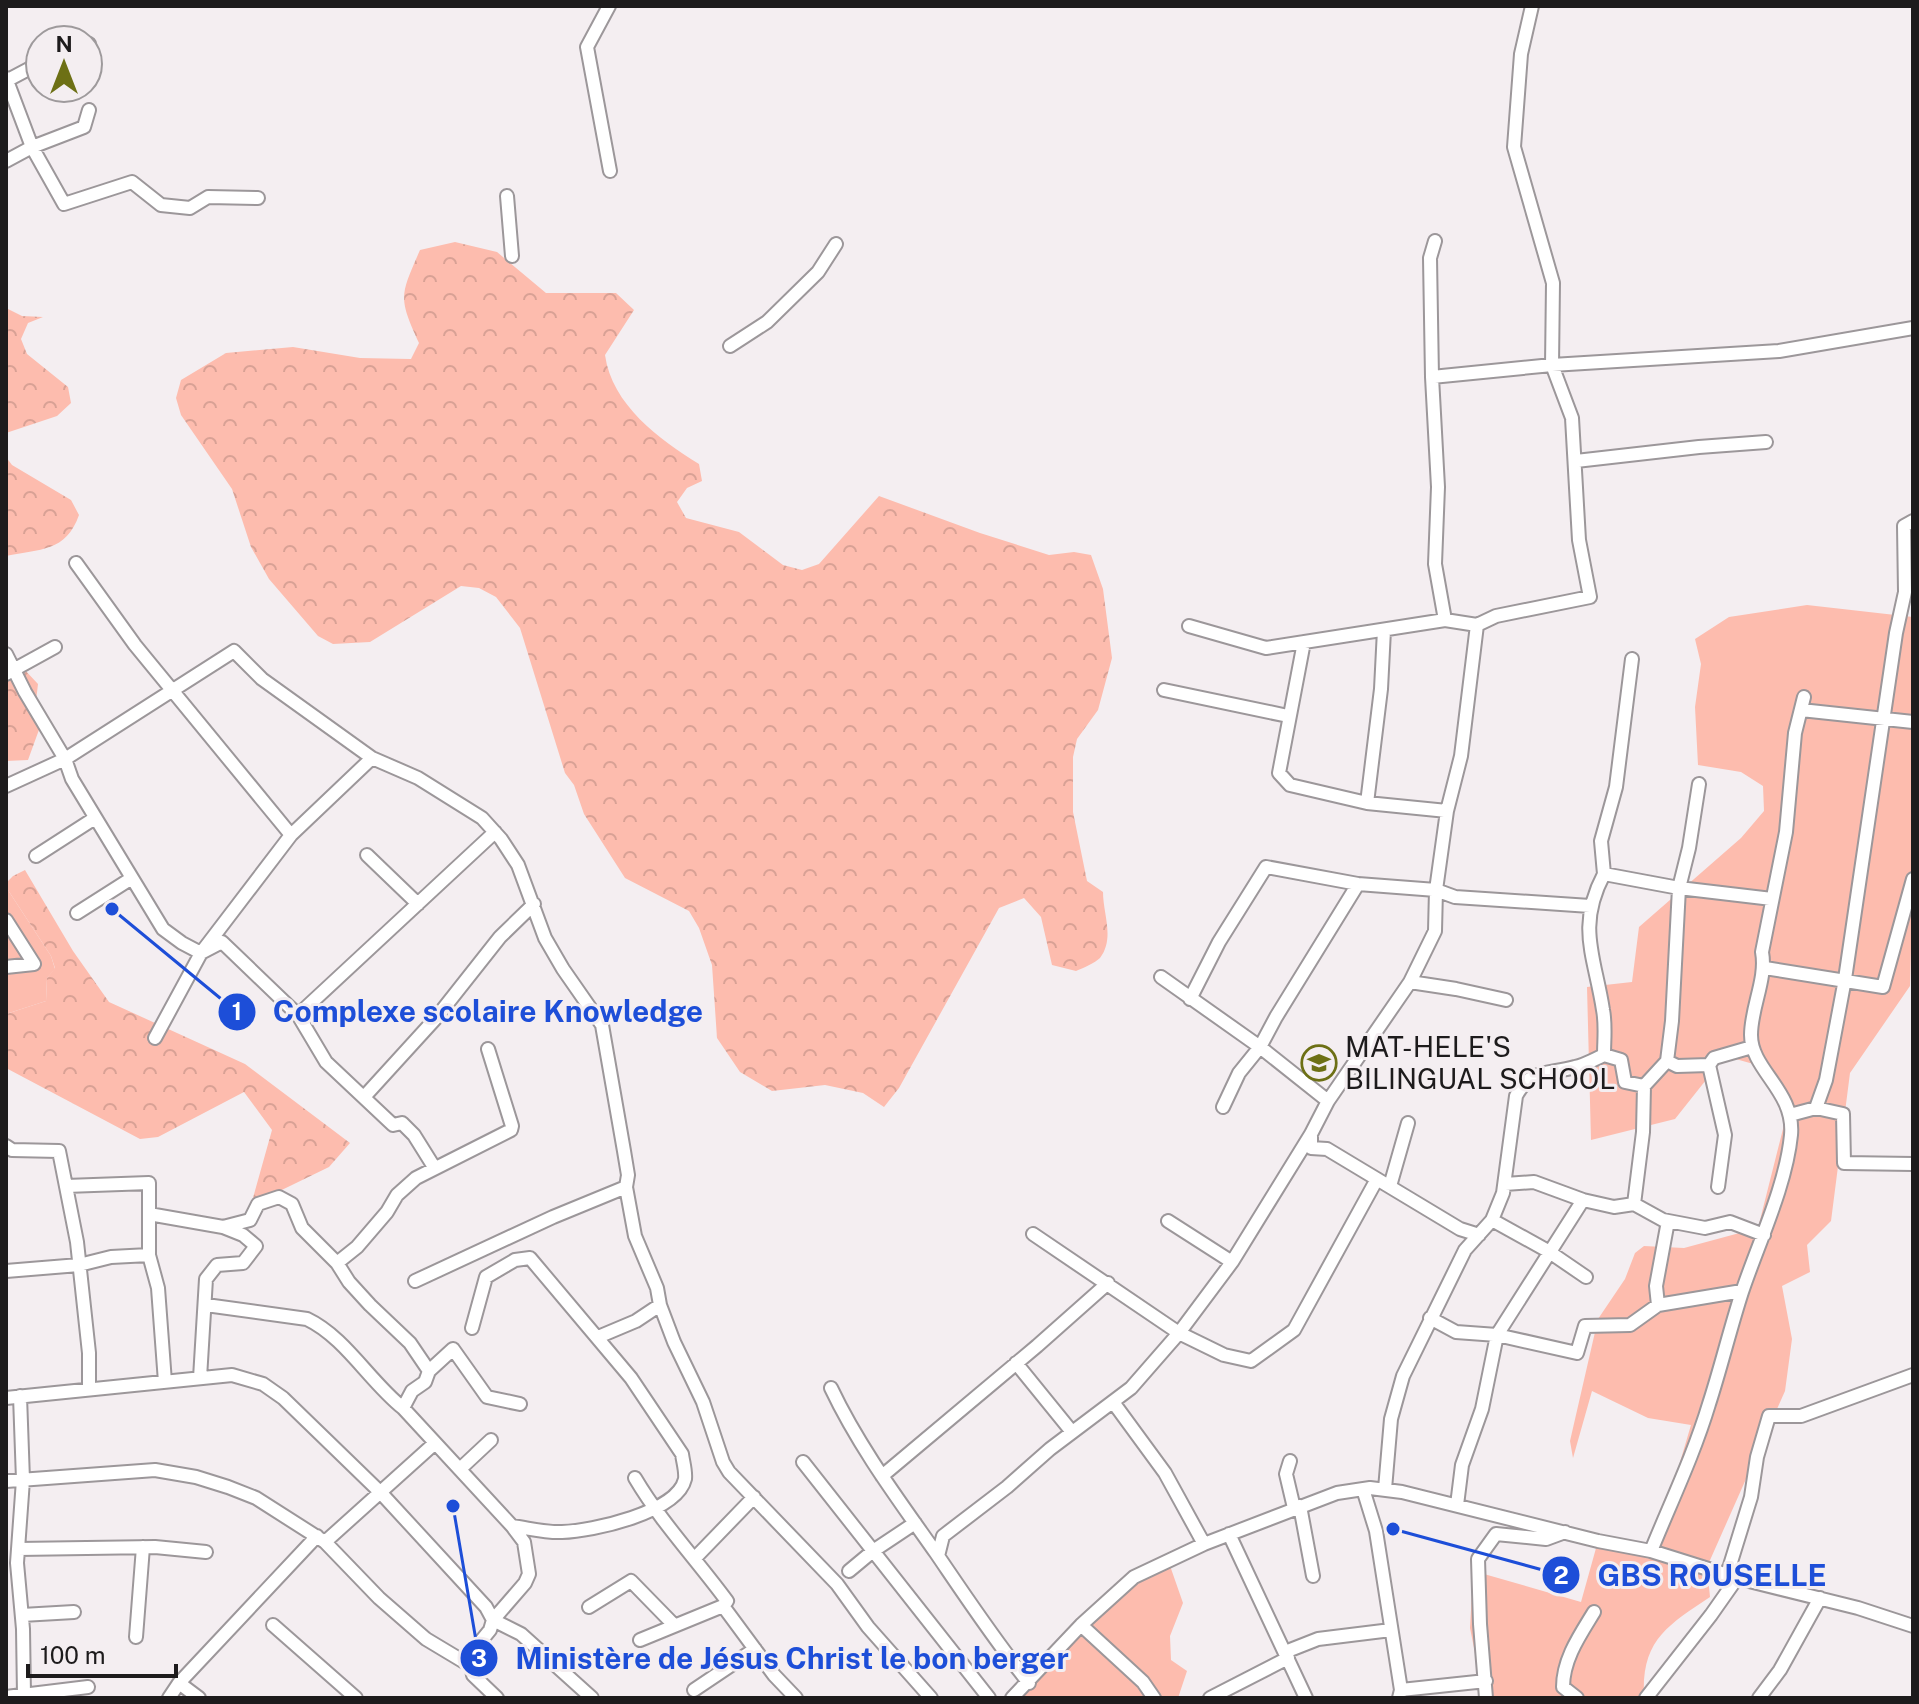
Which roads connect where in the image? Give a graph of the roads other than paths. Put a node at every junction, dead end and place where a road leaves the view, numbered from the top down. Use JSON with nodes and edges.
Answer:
{"nodes":[{"id":1,"x":609,"y":6,"type":"edge"},
{"id":2,"x":1532,"y":6,"type":"edge"},
{"id":3,"x":24,"y":71,"type":"edge"},
{"id":4,"x":6,"y":80,"type":"edge"},
{"id":5,"x":89,"y":110,"type":"dead end"},
{"id":6,"x":32,"y":147,"type":"junction"},
{"id":7,"x":6,"y":161,"type":"edge"},
{"id":8,"x":610,"y":171,"type":"dead end"},
{"id":9,"x":507,"y":196,"type":"dead end"},
{"id":10,"x":258,"y":198,"type":"dead end"},
{"id":11,"x":1435,"y":241,"type":"dead end"},
{"id":12,"x":836,"y":244,"type":"dead end"},
{"id":13,"x":512,"y":256,"type":"dead end"},
{"id":14,"x":1913,"y":328,"type":"edge"},
{"id":15,"x":730,"y":346,"type":"dead end"},
{"id":16,"x":1552,"y":365,"type":"junction"},
{"id":17,"x":1432,"y":377,"type":"junction"},
{"id":18,"x":1766,"y":442,"type":"dead end"},
{"id":19,"x":1576,"y":461,"type":"junction"},
{"id":20,"x":1913,"y":521,"type":"edge"},
{"id":21,"x":76,"y":563,"type":"dead end"},
{"id":22,"x":1445,"y":620,"type":"junction"},
{"id":23,"x":1477,"y":625,"type":"junction"},
{"id":24,"x":1189,"y":626,"type":"dead end"},
{"id":25,"x":1384,"y":630,"type":"junction"},
{"id":26,"x":1304,"y":642,"type":"junction"},
{"id":27,"x":55,"y":647,"type":"dead end"},
{"id":28,"x":6,"y":654,"type":"edge"},
{"id":29,"x":1632,"y":659,"type":"dead end"},
{"id":30,"x":10,"y":671,"type":"edge"},
{"id":31,"x":172,"y":690,"type":"junction"},
{"id":32,"x":1164,"y":690,"type":"dead end"},
{"id":33,"x":1288,"y":716,"type":"junction"},
{"id":34,"x":1883,"y":719,"type":"junction"},
{"id":35,"x":1913,"y":722,"type":"edge"},
{"id":36,"x":372,"y":758,"type":"junction"},
{"id":37,"x":65,"y":759,"type":"junction"},
{"id":38,"x":1699,"y":784,"type":"dead end"},
{"id":39,"x":6,"y":786,"type":"edge"},
{"id":40,"x":1367,"y":803,"type":"junction"},
{"id":41,"x":1447,"y":811,"type":"junction"},
{"id":42,"x":95,"y":818,"type":"junction"},
{"id":43,"x":495,"y":832,"type":"junction"},
{"id":44,"x":291,"y":835,"type":"junction"},
{"id":45,"x":367,"y":855,"type":"dead end"},
{"id":46,"x":36,"y":856,"type":"dead end"},
{"id":47,"x":1604,"y":874,"type":"junction"},
{"id":48,"x":132,"y":878,"type":"junction"},
{"id":49,"x":1913,"y":879,"type":"edge"},
{"id":50,"x":1358,"y":884,"type":"junction"},
{"id":51,"x":1679,"y":888,"type":"junction"},
{"id":52,"x":1436,"y":890,"type":"junction"},
{"id":53,"x":1772,"y":899,"type":"junction"},
{"id":54,"x":418,"y":904,"type":"junction"},
{"id":55,"x":534,"y":904,"type":"junction"},
{"id":56,"x":1590,"y":906,"type":"junction"},
{"id":57,"x":77,"y":913,"type":"dead end"},
{"id":58,"x":6,"y":920,"type":"edge"},
{"id":59,"x":1908,"y":921,"type":"edge"},
{"id":60,"x":201,"y":953,"type":"junction"},
{"id":61,"x":6,"y":967,"type":"edge"},
{"id":62,"x":1765,"y":968,"type":"junction"},
{"id":63,"x":1161,"y":977,"type":"dead end"},
{"id":64,"x":1845,"y":979,"type":"junction"},
{"id":65,"x":1410,"y":982,"type":"junction"},
{"id":66,"x":1190,"y":999,"type":"junction"},
{"id":67,"x":1506,"y":1000,"type":"dead end"},
{"id":68,"x":298,"y":1015,"type":"junction"},
{"id":69,"x":155,"y":1038,"type":"dead end"},
{"id":70,"x":1260,"y":1047,"type":"junction"},
{"id":71,"x":1752,"y":1047,"type":"junction"},
{"id":72,"x":488,"y":1049,"type":"dead end"},
{"id":73,"x":1604,"y":1055,"type":"junction"},
{"id":74,"x":1667,"y":1061,"type":"junction"},
{"id":75,"x":1709,"y":1065,"type":"junction"},
{"id":76,"x":1644,"y":1086,"type":"junction"},
{"id":77,"x":364,"y":1097,"type":"junction"},
{"id":78,"x":1328,"y":1101,"type":"junction"},
{"id":79,"x":1223,"y":1107,"type":"dead end"},
{"id":80,"x":1816,"y":1108,"type":"junction"},
{"id":81,"x":1790,"y":1115,"type":"junction"},
{"id":82,"x":1408,"y":1123,"type":"dead end"},
{"id":83,"x":1311,"y":1134,"type":"junction"},
{"id":84,"x":6,"y":1146,"type":"edge"},
{"id":85,"x":1913,"y":1164,"type":"edge"},
{"id":86,"x":434,"y":1167,"type":"junction"},
{"id":87,"x":1377,"y":1179,"type":"junction"},
{"id":88,"x":1505,"y":1184,"type":"junction"},
{"id":89,"x":66,"y":1186,"type":"junction"},
{"id":90,"x":1390,"y":1186,"type":"junction"},
{"id":91,"x":626,"y":1187,"type":"junction"},
{"id":92,"x":1718,"y":1187,"type":"dead end"},
{"id":93,"x":1583,"y":1200,"type":"junction"},
{"id":94,"x":1634,"y":1204,"type":"junction"},
{"id":95,"x":149,"y":1214,"type":"junction"},
{"id":96,"x":1492,"y":1220,"type":"junction"},
{"id":97,"x":1168,"y":1221,"type":"dead end"},
{"id":98,"x":1668,"y":1221,"type":"junction"},
{"id":99,"x":223,"y":1227,"type":"junction"},
{"id":100,"x":1460,"y":1229,"type":"junction"},
{"id":101,"x":520,"y":1232,"type":"junction"},
{"id":102,"x":1033,"y":1234,"type":"dead end"},
{"id":103,"x":1479,"y":1235,"type":"junction"},
{"id":104,"x":1764,"y":1235,"type":"junction"},
{"id":105,"x":1465,"y":1250,"type":"junction"},
{"id":106,"x":1548,"y":1251,"type":"junction"},
{"id":107,"x":149,"y":1255,"type":"junction"},
{"id":108,"x":530,"y":1258,"type":"junction"},
{"id":109,"x":1232,"y":1262,"type":"junction"},
{"id":110,"x":337,"y":1263,"type":"junction"},
{"id":111,"x":79,"y":1265,"type":"junction"},
{"id":112,"x":6,"y":1271,"type":"edge"},
{"id":113,"x":1586,"y":1277,"type":"dead end"},
{"id":114,"x":415,"y":1281,"type":"dead end"},
{"id":115,"x":1108,"y":1283,"type":"junction"},
{"id":116,"x":1742,"y":1291,"type":"junction"},
{"id":117,"x":206,"y":1305,"type":"junction"},
{"id":118,"x":660,"y":1305,"type":"junction"},
{"id":119,"x":1658,"y":1305,"type":"junction"},
{"id":120,"x":1430,"y":1318,"type":"junction"},
{"id":121,"x":472,"y":1328,"type":"dead end"},
{"id":122,"x":1179,"y":1333,"type":"junction"},
{"id":123,"x":1497,"y":1335,"type":"junction"},
{"id":124,"x":598,"y":1337,"type":"junction"},
{"id":125,"x":1016,"y":1363,"type":"junction"},
{"id":126,"x":429,"y":1371,"type":"junction"},
{"id":127,"x":1913,"y":1375,"type":"edge"},
{"id":128,"x":200,"y":1378,"type":"junction"},
{"id":129,"x":165,"y":1382,"type":"junction"},
{"id":130,"x":89,"y":1388,"type":"junction"},
{"id":131,"x":831,"y":1388,"type":"dead end"},
{"id":132,"x":13,"y":1397,"type":"edge"},
{"id":133,"x":1113,"y":1402,"type":"junction"},
{"id":134,"x":520,"y":1404,"type":"dead end"},
{"id":135,"x":403,"y":1408,"type":"junction"},
{"id":136,"x":1072,"y":1432,"type":"junction"},
{"id":137,"x":491,"y":1440,"type":"dead end"},
{"id":138,"x":435,"y":1443,"type":"junction"},
{"id":139,"x":1290,"y":1461,"type":"dead end"},
{"id":140,"x":803,"y":1462,"type":"dead end"},
{"id":141,"x":460,"y":1469,"type":"junction"},
{"id":142,"x":882,"y":1476,"type":"junction"},
{"id":143,"x":635,"y":1478,"type":"dead end"},
{"id":144,"x":23,"y":1480,"type":"junction"},
{"id":145,"x":6,"y":1481,"type":"edge"},
{"id":146,"x":1363,"y":1489,"type":"junction"},
{"id":147,"x":1385,"y":1489,"type":"junction"},
{"id":148,"x":381,"y":1493,"type":"junction"},
{"id":149,"x":754,"y":1497,"type":"junction"},
{"id":150,"x":1457,"y":1505,"type":"junction"},
{"id":151,"x":1297,"y":1507,"type":"junction"},
{"id":152,"x":653,"y":1509,"type":"junction"},
{"id":153,"x":915,"y":1523,"type":"junction"},
{"id":154,"x":512,"y":1526,"type":"junction"},
{"id":155,"x":1566,"y":1531,"type":"junction"},
{"id":156,"x":1229,"y":1534,"type":"junction"},
{"id":157,"x":321,"y":1539,"type":"junction"},
{"id":158,"x":1204,"y":1544,"type":"junction"},
{"id":159,"x":143,"y":1547,"type":"junction"},
{"id":160,"x":18,"y":1549,"type":"junction"},
{"id":161,"x":873,"y":1551,"type":"junction"},
{"id":162,"x":1651,"y":1551,"type":"junction"},
{"id":163,"x":206,"y":1552,"type":"dead end"},
{"id":164,"x":938,"y":1556,"type":"junction"},
{"id":165,"x":695,"y":1558,"type":"junction"},
{"id":166,"x":849,"y":1571,"type":"dead end"},
{"id":167,"x":1313,"y":1576,"type":"dead end"},
{"id":168,"x":1732,"y":1576,"type":"junction"},
{"id":169,"x":1820,"y":1598,"type":"junction"},
{"id":170,"x":723,"y":1606,"type":"junction"},
{"id":171,"x":589,"y":1607,"type":"dead end"},
{"id":172,"x":74,"y":1612,"type":"dead end"},
{"id":173,"x":1594,"y":1612,"type":"dead end"},
{"id":174,"x":22,"y":1615,"type":"junction"},
{"id":175,"x":493,"y":1620,"type":"junction"},
{"id":176,"x":273,"y":1625,"type":"dead end"},
{"id":177,"x":674,"y":1625,"type":"junction"},
{"id":178,"x":1081,"y":1625,"type":"junction"},
{"id":179,"x":1913,"y":1626,"type":"edge"},
{"id":180,"x":1391,"y":1630,"type":"junction"},
{"id":181,"x":136,"y":1637,"type":"dead end"},
{"id":182,"x":640,"y":1640,"type":"dead end"},
{"id":183,"x":755,"y":1649,"type":"junction"},
{"id":184,"x":1286,"y":1655,"type":"junction"},
{"id":185,"x":471,"y":1666,"type":"junction"},
{"id":186,"x":1486,"y":1681,"type":"junction"},
{"id":187,"x":179,"y":1683,"type":"junction"},
{"id":188,"x":1029,"y":1683,"type":"junction"},
{"id":189,"x":88,"y":1687,"type":"dead end"},
{"id":190,"x":694,"y":1690,"type":"dead end"},
{"id":191,"x":24,"y":1695,"type":"junction"},
{"id":192,"x":1397,"y":1695,"type":"edge"},
{"id":193,"x":6,"y":1697,"type":"edge"},
{"id":194,"x":169,"y":1698,"type":"edge"},
{"id":195,"x":199,"y":1698,"type":"edge"},
{"id":196,"x":356,"y":1698,"type":"edge"},
{"id":197,"x":497,"y":1698,"type":"edge"},
{"id":198,"x":592,"y":1698,"type":"edge"},
{"id":199,"x":796,"y":1698,"type":"edge"},
{"id":200,"x":931,"y":1698,"type":"edge"},
{"id":201,"x":989,"y":1698,"type":"edge"},
{"id":202,"x":1012,"y":1698,"type":"edge"},
{"id":203,"x":1154,"y":1698,"type":"edge"},
{"id":204,"x":1210,"y":1698,"type":"edge"},
{"id":205,"x":1306,"y":1698,"type":"edge"},
{"id":206,"x":1486,"y":1698,"type":"edge"},
{"id":207,"x":1577,"y":1698,"type":"edge"},
{"id":208,"x":1646,"y":1698,"type":"edge"},
{"id":209,"x":1759,"y":1698,"type":"edge"}],
"edges":[{"from":1,"to":8,"type":"street"},
{"from":2,"to":16,"type":"street"},
{"from":3,"to":4,"type":"street"},
{"from":4,"to":6,"type":"street"},
{"from":5,"to":6,"type":"street"},
{"from":6,"to":7,"type":"street"},
{"from":6,"to":10,"type":"street"},
{"from":9,"to":13,"type":"street"},
{"from":11,"to":17,"type":"street"},
{"from":12,"to":15,"type":"street"},
{"from":14,"to":16,"type":"street"},
{"from":16,"to":17,"type":"street"},
{"from":16,"to":19,"type":"street"},
{"from":17,"to":22,"type":"street"},
{"from":18,"to":19,"type":"street"},
{"from":19,"to":23,"type":"street"},
{"from":20,"to":34,"type":"street"},
{"from":21,"to":31,"type":"street"},
{"from":22,"to":23,"type":"street"},
{"from":22,"to":25,"type":"street"},
{"from":23,"to":41,"type":"street"},
{"from":24,"to":26,"type":"street"},
{"from":25,"to":26,"type":"street"},
{"from":25,"to":40,"type":"street"},
{"from":26,"to":33,"type":"street"},
{"from":27,"to":30,"type":"street"},
{"from":28,"to":30,"type":"street"},
{"from":29,"to":47,"type":"street"},
{"from":30,"to":37,"type":"street"},
{"from":31,"to":36,"type":"street"},
{"from":31,"to":37,"type":"street"},
{"from":31,"to":44,"type":"street"},
{"from":32,"to":33,"type":"street"},
{"from":33,"to":40,"type":"street"},
{"from":34,"to":35,"type":"street"},
{"from":34,"to":53,"type":"street"},
{"from":34,"to":64,"type":"street"},
{"from":36,"to":43,"type":"street"},
{"from":36,"to":44,"type":"street"},
{"from":37,"to":39,"type":"street"},
{"from":37,"to":42,"type":"street"},
{"from":38,"to":51,"type":"street"},
{"from":40,"to":41,"type":"street"},
{"from":41,"to":52,"type":"street"},
{"from":42,"to":46,"type":"street"},
{"from":42,"to":48,"type":"street"},
{"from":43,"to":54,"type":"street"},
{"from":43,"to":55,"type":"street"},
{"from":44,"to":60,"type":"street"},
{"from":45,"to":54,"type":"street"},
{"from":47,"to":51,"type":"street"},
{"from":47,"to":56,"type":"street"},
{"from":48,"to":57,"type":"street"},
{"from":48,"to":60,"type":"street"},
{"from":49,"to":59,"type":"street"},
{"from":50,"to":52,"type":"street"},
{"from":50,"to":66,"type":"street"},
{"from":50,"to":70,"type":"street"},
{"from":51,"to":53,"type":"street"},
{"from":51,"to":74,"type":"street"},
{"from":52,"to":56,"type":"street"},
{"from":52,"to":65,"type":"street"},
{"from":53,"to":62,"type":"street"},
{"from":54,"to":68,"type":"street"},
{"from":55,"to":77,"type":"street"},
{"from":55,"to":91,"type":"street"},
{"from":56,"to":73,"type":"street"},
{"from":58,"to":61,"type":"street"},
{"from":59,"to":64,"type":"street"},
{"from":60,"to":68,"type":"street"},
{"from":60,"to":69,"type":"street"},
{"from":62,"to":64,"type":"street"},
{"from":62,"to":71,"type":"street"},
{"from":63,"to":66,"type":"street"},
{"from":64,"to":80,"type":"street"},
{"from":65,"to":67,"type":"street"},
{"from":65,"to":78,"type":"street"},
{"from":66,"to":70,"type":"street"},
{"from":68,"to":77,"type":"street"},
{"from":70,"to":78,"type":"street"},
{"from":70,"to":79,"type":"street"},
{"from":71,"to":75,"type":"street"},
{"from":71,"to":81,"type":"street"},
{"from":72,"to":86,"type":"street"},
{"from":73,"to":76,"type":"street"},
{"from":73,"to":88,"type":"street"},
{"from":74,"to":75,"type":"street"},
{"from":74,"to":76,"type":"street"},
{"from":75,"to":92,"type":"street"},
{"from":76,"to":94,"type":"street"},
{"from":77,"to":86,"type":"street"},
{"from":78,"to":83,"type":"street"},
{"from":80,"to":81,"type":"street"},
{"from":80,"to":85,"type":"street"},
{"from":81,"to":104,"type":"street"},
{"from":82,"to":90,"type":"street"},
{"from":83,"to":87,"type":"street"},
{"from":83,"to":109,"type":"street"},
{"from":84,"to":89,"type":"street"},
{"from":86,"to":110,"type":"street"},
{"from":87,"to":90,"type":"street"},
{"from":87,"to":122,"type":"street"},
{"from":88,"to":93,"type":"street"},
{"from":88,"to":96,"type":"street"},
{"from":89,"to":95,"type":"street"},
{"from":89,"to":111,"type":"street"},
{"from":90,"to":100,"type":"street"},
{"from":91,"to":101,"type":"street"},
{"from":91,"to":118,"type":"street"},
{"from":93,"to":94,"type":"street"},
{"from":93,"to":106,"type":"street"},
{"from":94,"to":98,"type":"street"},
{"from":95,"to":99,"type":"street"},
{"from":95,"to":107,"type":"street"},
{"from":96,"to":103,"type":"street"},
{"from":96,"to":106,"type":"street"},
{"from":97,"to":109,"type":"street"},
{"from":98,"to":104,"type":"street"},
{"from":98,"to":119,"type":"street"},
{"from":99,"to":110,"type":"street"},
{"from":99,"to":117,"type":"street"},
{"from":100,"to":103,"type":"street"},
{"from":100,"to":105,"type":"street"},
{"from":101,"to":108,"type":"street"},
{"from":101,"to":114,"type":"street"},
{"from":102,"to":115,"type":"street"},
{"from":103,"to":105,"type":"street"},
{"from":104,"to":116,"type":"street"},
{"from":105,"to":120,"type":"street"},
{"from":106,"to":113,"type":"street"},
{"from":106,"to":123,"type":"street"},
{"from":107,"to":111,"type":"street"},
{"from":107,"to":129,"type":"street"},
{"from":108,"to":121,"type":"street"},
{"from":108,"to":124,"type":"street"},
{"from":109,"to":122,"type":"street"},
{"from":110,"to":126,"type":"street"},
{"from":111,"to":112,"type":"street"},
{"from":111,"to":130,"type":"street"},
{"from":115,"to":122,"type":"street"},
{"from":115,"to":125,"type":"street"},
{"from":116,"to":119,"type":"street"},
{"from":116,"to":162,"type":"street"},
{"from":117,"to":128,"type":"street"},
{"from":117,"to":135,"type":"street"},
{"from":118,"to":124,"type":"street"},
{"from":118,"to":149,"type":"street"},
{"from":119,"to":123,"type":"street"},
{"from":120,"to":123,"type":"street"},
{"from":120,"to":147,"type":"street"},
{"from":122,"to":133,"type":"street"},
{"from":123,"to":150,"type":"street"},
{"from":124,"to":152,"type":"street"},
{"from":125,"to":136,"type":"street"},
{"from":125,"to":142,"type":"street"},
{"from":126,"to":134,"type":"street"},
{"from":126,"to":135,"type":"street"},
{"from":127,"to":168,"type":"street"},
{"from":128,"to":129,"type":"street"},
{"from":128,"to":148,"type":"street"},
{"from":129,"to":130,"type":"street"},
{"from":130,"to":132,"type":"street"},
{"from":131,"to":142,"type":"street"},
{"from":132,"to":144,"type":"street"},
{"from":133,"to":136,"type":"street"},
{"from":133,"to":158,"type":"street"},
{"from":135,"to":138,"type":"street"},
{"from":136,"to":164,"type":"street"},
{"from":137,"to":141,"type":"street"},
{"from":138,"to":141,"type":"street"},
{"from":138,"to":148,"type":"street"},
{"from":139,"to":151,"type":"street"},
{"from":140,"to":161,"type":"street"},
{"from":141,"to":154,"type":"street"},
{"from":142,"to":153,"type":"street"},
{"from":143,"to":152,"type":"street"},
{"from":144,"to":145,"type":"street"},
{"from":144,"to":157,"type":"street"},
{"from":144,"to":160,"type":"street"},
{"from":146,"to":147,"type":"street"},
{"from":146,"to":151,"type":"street"},
{"from":146,"to":180,"type":"street"},
{"from":147,"to":150,"type":"street"},
{"from":148,"to":157,"type":"street"},
{"from":148,"to":175,"type":"street"},
{"from":149,"to":165,"type":"street"},
{"from":149,"to":200,"type":"street"},
{"from":150,"to":155,"type":"street"},
{"from":151,"to":156,"type":"street"},
{"from":151,"to":167,"type":"street"},
{"from":152,"to":154,"type":"street"},
{"from":152,"to":165,"type":"street"},
{"from":153,"to":161,"type":"street"},
{"from":153,"to":164,"type":"street"},
{"from":154,"to":175,"type":"street"},
{"from":155,"to":162,"type":"street"},
{"from":155,"to":186,"type":"street"},
{"from":156,"to":158,"type":"street"},
{"from":156,"to":184,"type":"street"},
{"from":157,"to":185,"type":"street"},
{"from":157,"to":187,"type":"street"},
{"from":158,"to":178,"type":"street"},
{"from":159,"to":160,"type":"street"},
{"from":159,"to":163,"type":"street"},
{"from":159,"to":181,"type":"street"},
{"from":160,"to":174,"type":"street"},
{"from":161,"to":166,"type":"street"},
{"from":161,"to":201,"type":"street"},
{"from":162,"to":168,"type":"street"},
{"from":164,"to":188,"type":"street"},
{"from":165,"to":170,"type":"street"},
{"from":168,"to":169,"type":"street"},
{"from":168,"to":208,"type":"street"},
{"from":169,"to":179,"type":"street"},
{"from":169,"to":209,"type":"street"},
{"from":170,"to":177,"type":"street"},
{"from":170,"to":183,"type":"street"},
{"from":171,"to":177,"type":"street"},
{"from":172,"to":174,"type":"street"},
{"from":173,"to":207,"type":"street"},
{"from":174,"to":191,"type":"street"},
{"from":175,"to":185,"type":"street"},
{"from":175,"to":198,"type":"street"},
{"from":176,"to":196,"type":"street"},
{"from":177,"to":182,"type":"street"},
{"from":178,"to":188,"type":"street"},
{"from":178,"to":203,"type":"street"},
{"from":180,"to":184,"type":"street"},
{"from":180,"to":192,"type":"street"},
{"from":183,"to":190,"type":"street"},
{"from":183,"to":199,"type":"street"},
{"from":184,"to":204,"type":"street"},
{"from":184,"to":205,"type":"street"},
{"from":185,"to":197,"type":"street"},
{"from":186,"to":192,"type":"street"},
{"from":186,"to":206,"type":"street"},
{"from":187,"to":194,"type":"street"},
{"from":187,"to":195,"type":"street"},
{"from":188,"to":202,"type":"street"},
{"from":189,"to":191,"type":"street"},
{"from":191,"to":193,"type":"street"}]}
